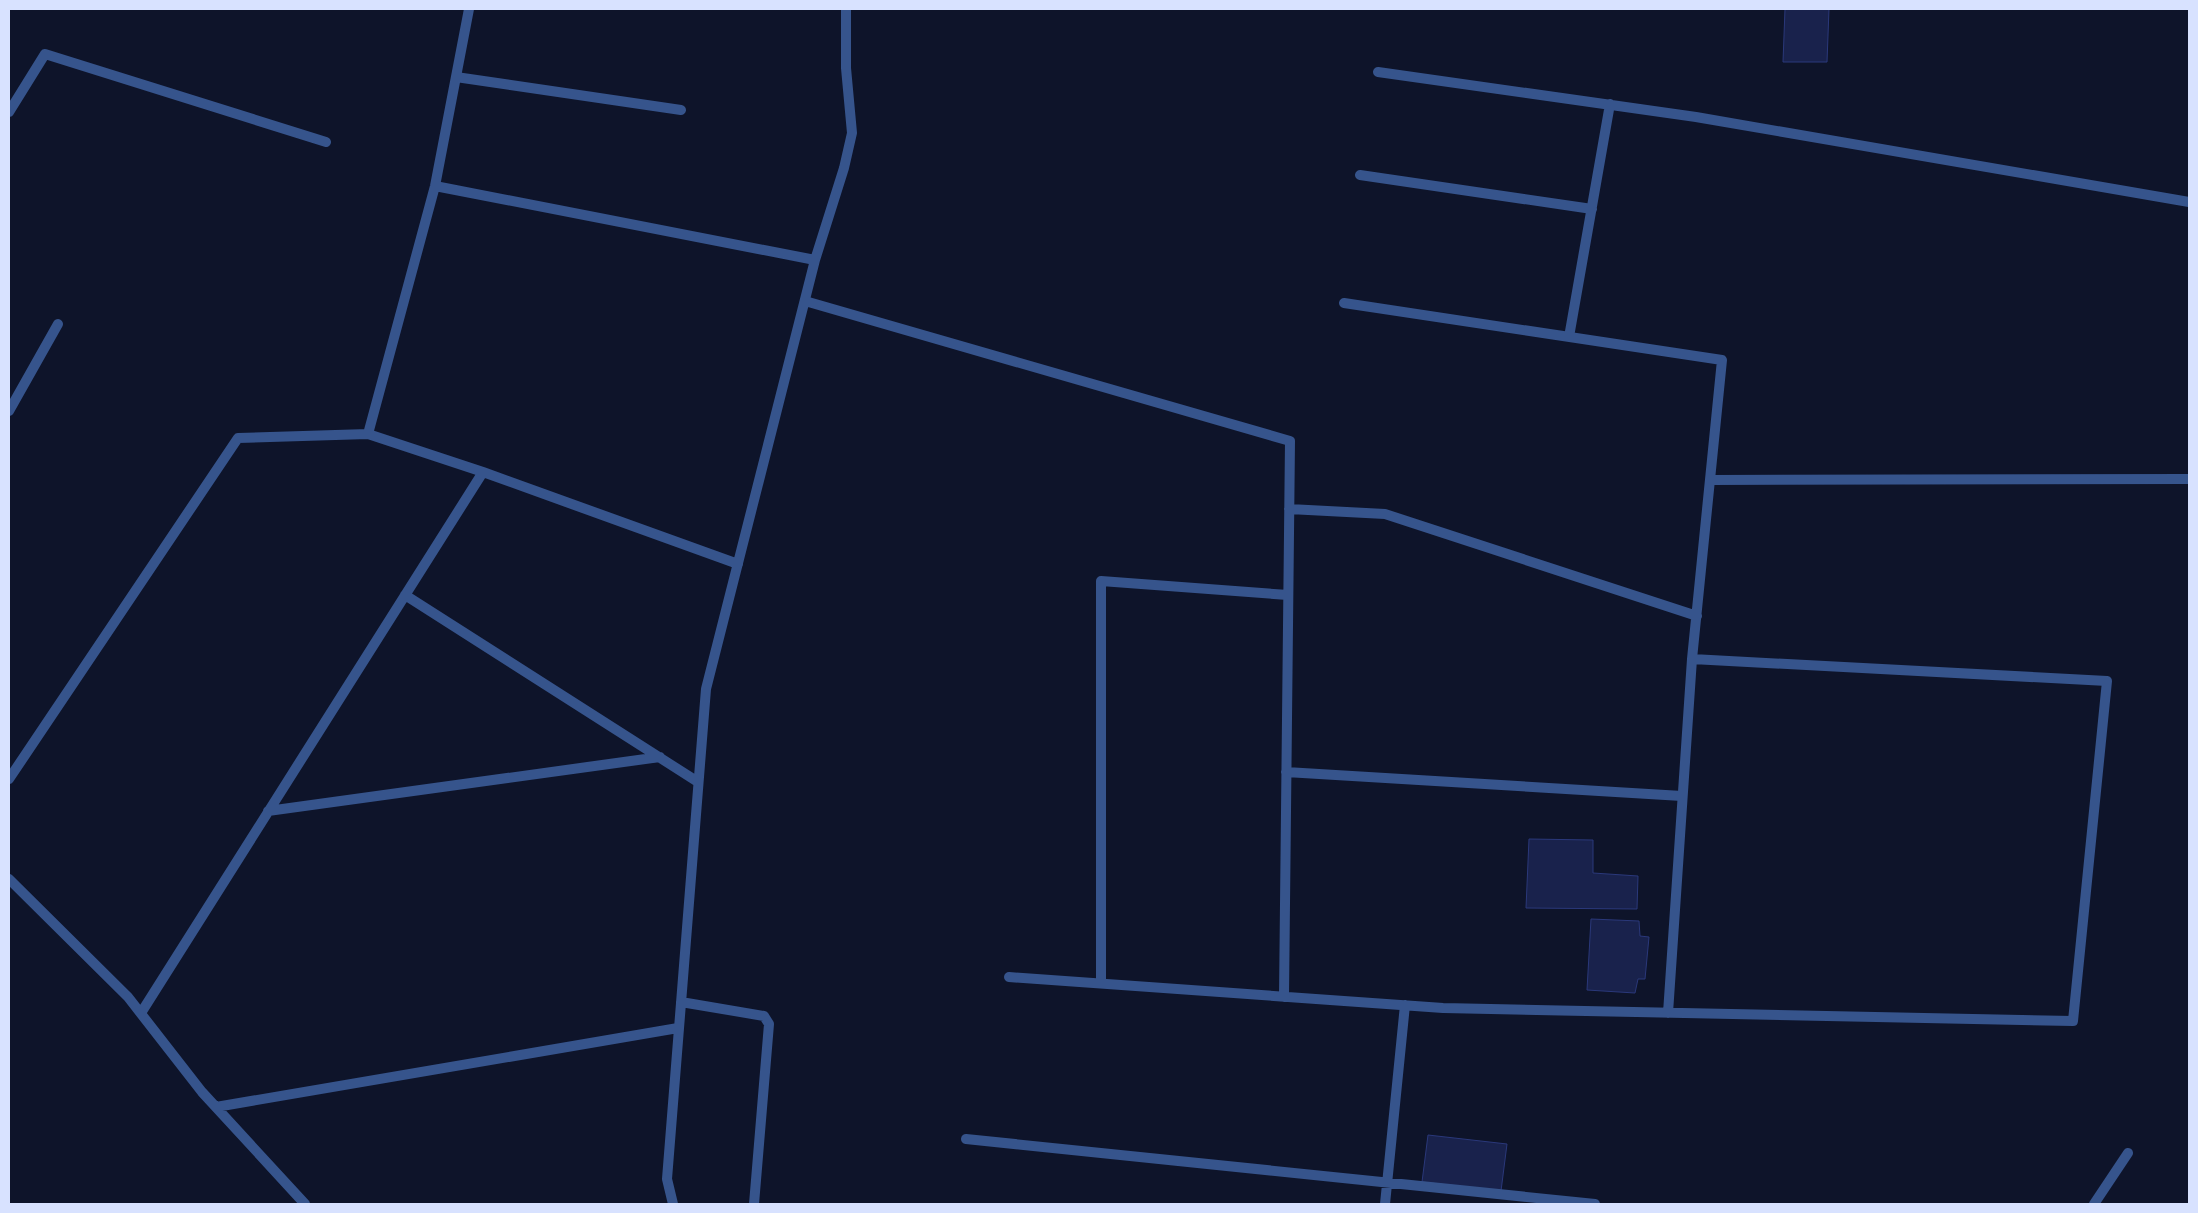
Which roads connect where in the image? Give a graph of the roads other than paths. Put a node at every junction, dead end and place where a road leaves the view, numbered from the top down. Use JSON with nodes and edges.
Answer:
{"nodes":[{"id":1,"x":469,"y":9,"type":"edge"},
{"id":2,"x":846,"y":9,"type":"edge"},
{"id":3,"x":1378,"y":72,"type":"dead end"},
{"id":4,"x":456,"y":77,"type":"junction"},
{"id":5,"x":1610,"y":104,"type":"junction"},
{"id":6,"x":681,"y":110,"type":"dead end"},
{"id":7,"x":9,"y":112,"type":"edge"},
{"id":8,"x":326,"y":142,"type":"dead end"},
{"id":9,"x":1360,"y":175,"type":"dead end"},
{"id":10,"x":435,"y":186,"type":"junction"},
{"id":11,"x":2189,"y":202,"type":"edge"},
{"id":12,"x":1592,"y":209,"type":"junction"},
{"id":13,"x":815,"y":260,"type":"junction"},
{"id":14,"x":805,"y":301,"type":"junction"},
{"id":15,"x":1344,"y":303,"type":"dead end"},
{"id":16,"x":58,"y":324,"type":"dead end"},
{"id":17,"x":1569,"y":337,"type":"junction"},
{"id":18,"x":9,"y":412,"type":"edge"},
{"id":19,"x":368,"y":434,"type":"junction"},
{"id":20,"x":483,"y":472,"type":"junction"},
{"id":21,"x":2189,"y":479,"type":"edge"},
{"id":22,"x":1710,"y":480,"type":"junction"},
{"id":23,"x":1289,"y":509,"type":"junction"},
{"id":24,"x":738,"y":564,"type":"junction"},
{"id":25,"x":405,"y":594,"type":"junction"},
{"id":26,"x":1288,"y":595,"type":"junction"},
{"id":27,"x":1697,"y":616,"type":"junction"},
{"id":28,"x":1692,"y":660,"type":"junction"},
{"id":29,"x":660,"y":757,"type":"junction"},
{"id":30,"x":1286,"y":772,"type":"junction"},
{"id":31,"x":9,"y":779,"type":"edge"},
{"id":32,"x":698,"y":782,"type":"junction"},
{"id":33,"x":1682,"y":796,"type":"junction"},
{"id":34,"x":268,"y":811,"type":"junction"},
{"id":35,"x":9,"y":879,"type":"edge"},
{"id":36,"x":1009,"y":977,"type":"dead end"},
{"id":37,"x":1101,"y":983,"type":"junction"},
{"id":38,"x":1284,"y":996,"type":"junction"},
{"id":39,"x":681,"y":1002,"type":"junction"},
{"id":40,"x":1406,"y":1005,"type":"junction"},
{"id":41,"x":1668,"y":1012,"type":"junction"},
{"id":42,"x":141,"y":1013,"type":"junction"},
{"id":43,"x":678,"y":1028,"type":"junction"},
{"id":44,"x":216,"y":1107,"type":"junction"},
{"id":45,"x":966,"y":1139,"type":"dead end"},
{"id":46,"x":2128,"y":1152,"type":"dead end"},
{"id":47,"x":1389,"y":1184,"type":"junction"},
{"id":48,"x":305,"y":1204,"type":"edge"},
{"id":49,"x":673,"y":1204,"type":"edge"},
{"id":50,"x":754,"y":1204,"type":"edge"},
{"id":51,"x":1386,"y":1204,"type":"edge"},
{"id":52,"x":1595,"y":1204,"type":"edge"},
{"id":53,"x":2094,"y":1204,"type":"edge"}],
"edges":[{"from":1,"to":4,"type":"street"},
{"from":2,"to":13,"type":"street"},
{"from":3,"to":5,"type":"street"},
{"from":4,"to":6,"type":"street"},
{"from":4,"to":10,"type":"street"},
{"from":5,"to":11,"type":"street"},
{"from":5,"to":12,"type":"street"},
{"from":7,"to":8,"type":"street"},
{"from":9,"to":12,"type":"street"},
{"from":10,"to":13,"type":"street"},
{"from":10,"to":19,"type":"street"},
{"from":12,"to":17,"type":"street"},
{"from":13,"to":14,"type":"street"},
{"from":14,"to":23,"type":"street"},
{"from":14,"to":24,"type":"street"},
{"from":15,"to":17,"type":"street"},
{"from":16,"to":18,"type":"street"},
{"from":17,"to":22,"type":"street"},
{"from":19,"to":20,"type":"street"},
{"from":19,"to":31,"type":"street"},
{"from":20,"to":24,"type":"street"},
{"from":20,"to":25,"type":"street"},
{"from":21,"to":22,"type":"street"},
{"from":22,"to":27,"type":"street"},
{"from":23,"to":26,"type":"street"},
{"from":23,"to":27,"type":"street"},
{"from":24,"to":32,"type":"street"},
{"from":25,"to":29,"type":"street"},
{"from":25,"to":34,"type":"street"},
{"from":26,"to":30,"type":"street"},
{"from":26,"to":37,"type":"street"},
{"from":27,"to":28,"type":"street"},
{"from":28,"to":33,"type":"street"},
{"from":28,"to":41,"type":"street"},
{"from":29,"to":32,"type":"street"},
{"from":29,"to":34,"type":"street"},
{"from":30,"to":33,"type":"street"},
{"from":30,"to":38,"type":"street"},
{"from":32,"to":39,"type":"street"},
{"from":33,"to":41,"type":"street"},
{"from":34,"to":42,"type":"street"},
{"from":35,"to":42,"type":"street"},
{"from":36,"to":37,"type":"street"},
{"from":37,"to":38,"type":"street"},
{"from":38,"to":40,"type":"street"},
{"from":39,"to":43,"type":"street"},
{"from":39,"to":50,"type":"street"},
{"from":40,"to":41,"type":"street"},
{"from":40,"to":47,"type":"street"},
{"from":42,"to":44,"type":"street"},
{"from":43,"to":44,"type":"street"},
{"from":43,"to":49,"type":"street"},
{"from":44,"to":48,"type":"street"},
{"from":45,"to":47,"type":"street"},
{"from":46,"to":53,"type":"street"},
{"from":47,"to":51,"type":"street"},
{"from":47,"to":52,"type":"street"}]}
